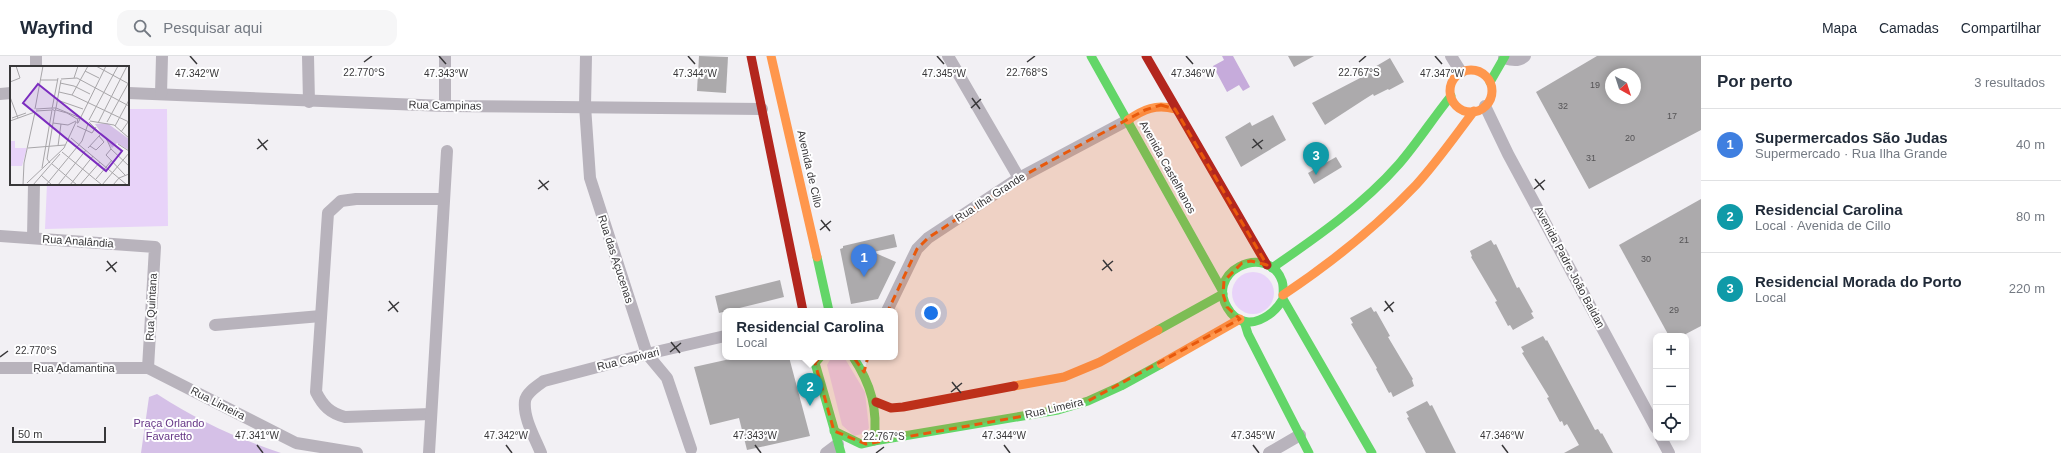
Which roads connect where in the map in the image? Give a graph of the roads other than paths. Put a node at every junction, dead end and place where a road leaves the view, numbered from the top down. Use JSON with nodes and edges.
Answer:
{"nodes":[{"id":1,"x":162,"y":56,"type":"edge"},
{"id":2,"x":308,"y":56,"type":"edge"},
{"id":3,"x":445,"y":56,"type":"edge"},
{"id":4,"x":586,"y":56,"type":"edge"},
{"id":5,"x":751,"y":56,"type":"edge"},
{"id":6,"x":771,"y":56,"type":"edge"},
{"id":7,"x":948,"y":56,"type":"edge"},
{"id":8,"x":1091,"y":56,"type":"edge"},
{"id":9,"x":1146,"y":56,"type":"edge"},
{"id":10,"x":1451,"y":56,"type":"edge"},
{"id":11,"x":1525,"y":56,"type":"edge"},
{"id":12,"x":1504,"y":57,"type":"edge"},
{"id":13,"x":1473,"y":61,"type":"dead end"},
{"id":14,"x":1465,"y":71,"type":"junction"},
{"id":15,"x":1490,"y":82,"type":"junction"},
{"id":16,"x":10,"y":93,"type":"edge"},
{"id":17,"x":129,"y":93,"type":"edge"},
{"id":18,"x":0,"y":94,"type":"edge"},
{"id":19,"x":161,"y":94,"type":"junction"},
{"id":20,"x":1451,"y":96,"type":"junction"},
{"id":21,"x":309,"y":102,"type":"junction"},
{"id":22,"x":445,"y":106,"type":"junction"},
{"id":23,"x":585,"y":106,"type":"junction"},
{"id":24,"x":762,"y":109,"type":"junction"},
{"id":25,"x":1175,"y":109,"type":"junction"},
{"id":26,"x":1480,"y":109,"type":"junction"},
{"id":27,"x":1128,"y":120,"type":"junction"},
{"id":28,"x":447,"y":151,"type":"dead end"},
{"id":29,"x":1019,"y":178,"type":"junction"},
{"id":30,"x":34,"y":185,"type":"edge"},
{"id":31,"x":444,"y":199,"type":"junction"},
{"id":32,"x":0,"y":236,"type":"edge"},
{"id":33,"x":33,"y":237,"type":"junction"},
{"id":34,"x":155,"y":247,"type":"joint"},
{"id":35,"x":1270,"y":266,"type":"junction"},
{"id":36,"x":1223,"y":292,"type":"junction"},
{"id":37,"x":1283,"y":297,"type":"junction"},
{"id":38,"x":801,"y":308,"type":"edge"},
{"id":39,"x":828,"y":308,"type":"edge"},
{"id":40,"x":888,"y":308,"type":"edge"},
{"id":41,"x":322,"y":316,"type":"junction"},
{"id":42,"x":1242,"y":320,"type":"junction"},
{"id":43,"x":215,"y":324,"type":"dead end"},
{"id":44,"x":722,"y":337,"type":"edge"},
{"id":45,"x":647,"y":354,"type":"junction"},
{"id":46,"x":816,"y":360,"type":"edge"},
{"id":47,"x":856,"y":360,"type":"edge"},
{"id":48,"x":867,"y":360,"type":"edge"},
{"id":49,"x":0,"y":368,"type":"edge"},
{"id":50,"x":148,"y":368,"type":"junction"},
{"id":51,"x":864,"y":372,"type":"junction"},
{"id":52,"x":876,"y":402,"type":"junction"},
{"id":53,"x":431,"y":414,"type":"junction"},
{"id":54,"x":1653,"y":422,"type":"edge"},
{"id":55,"x":834,"y":431,"type":"junction"},
{"id":56,"x":1300,"y":436,"type":"junction"},
{"id":57,"x":1663,"y":441,"type":"edge"},
{"id":58,"x":874,"y":442,"type":"junction"},
{"id":59,"x":839,"y":448,"type":"edge"},
{"id":60,"x":692,"y":452,"type":"edge"},
{"id":61,"x":358,"y":453,"type":"edge"},
{"id":62,"x":429,"y":453,"type":"edge"},
{"id":63,"x":541,"y":453,"type":"edge"},
{"id":64,"x":826,"y":453,"type":"edge"},
{"id":65,"x":869,"y":453,"type":"edge"},
{"id":66,"x":1269,"y":453,"type":"edge"},
{"id":67,"x":1309,"y":453,"type":"edge"},
{"id":68,"x":1372,"y":453,"type":"edge"},
{"id":69,"x":1670,"y":453,"type":"edge"}],
"edges":[{"from":1,"to":19,"type":"street"},
{"from":2,"to":21,"type":"street"},
{"from":3,"to":22,"type":"street"},
{"from":4,"to":23,"type":"street","name":"Rua das Açucenas"},
{"from":5,"to":24,"type":"main road"},
{"from":6,"to":39,"type":"main road","name":"Avenida de Cillo"},
{"from":7,"to":29,"type":"street"},
{"from":8,"to":27,"type":"main road","name":"Avenida Castelhanos"},
{"from":9,"to":25,"type":"main road"},
{"from":10,"to":14,"type":"street"},
{"from":11,"to":12,"type":"street"},
{"from":12,"to":15,"type":"main road"},
{"from":13,"to":14,"type":"main road"},
{"from":14,"to":15,"type":"main road"},
{"from":14,"to":20,"type":"main road"},
{"from":15,"to":26,"type":"main road"},
{"from":16,"to":18,"type":"street"},
{"from":17,"to":19,"type":"street","name":"Rua Campinas"},
{"from":19,"to":21,"type":"street","name":"Rua Campinas"},
{"from":20,"to":26,"type":"main road"},
{"from":20,"to":35,"type":"main road"},
{"from":21,"to":22,"type":"street","name":"Rua Campinas"},
{"from":22,"to":23,"type":"street","name":"Rua Campinas"},
{"from":23,"to":24,"type":"street","name":"Rua Campinas"},
{"from":23,"to":45,"type":"street","name":"Rua das Açucenas"},
{"from":24,"to":38,"type":"main road"},
{"from":25,"to":27,"type":"main road"},
{"from":25,"to":35,"type":"main road"},
{"from":26,"to":37,"type":"main road"},
{"from":26,"to":54,"type":"street","name":"Avenida Padre João Baldan"},
{"from":27,"to":29,"type":"street","name":"Rua Ilha Grande"},
{"from":27,"to":36,"type":"main road","name":"Avenida Castelhanos"},
{"from":28,"to":31,"type":"street"},
{"from":29,"to":40,"type":"street","name":"Rua Ilha Grande"},
{"from":30,"to":33,"type":"street"},
{"from":31,"to":41,"type":"street"},
{"from":31,"to":53,"type":"street"},
{"from":32,"to":33,"type":"street","name":"Rua Analândia"},
{"from":33,"to":34,"type":"street","name":"Rua Analândia"},
{"from":34,"to":50,"type":"street","name":"Rua Quintana"},
{"from":35,"to":36,"type":"main road"},
{"from":35,"to":37,"type":"main road"},
{"from":36,"to":42,"type":"main road","name":"Avenida Castelhanos"},
{"from":36,"to":52,"type":"main road"},
{"from":37,"to":42,"type":"main road"},
{"from":37,"to":68,"type":"main road"},
{"from":41,"to":43,"type":"street"},
{"from":41,"to":53,"type":"street"},
{"from":42,"to":56,"type":"main road","name":"Avenida Castelhanos"},
{"from":42,"to":58,"type":"main road","name":"Rua Limeira"},
{"from":44,"to":45,"type":"street","name":"Rua Capivari"},
{"from":45,"to":60,"type":"street","name":"Rua das Açucenas"},
{"from":45,"to":63,"type":"street","name":"Rua Capivari"},
{"from":46,"to":55,"type":"main road"},
{"from":47,"to":51,"type":"main road"},
{"from":48,"to":51,"type":"street"},
{"from":49,"to":50,"type":"street","name":"Rua Adamantina"},
{"from":50,"to":61,"type":"street","name":"Rua Limeira"},
{"from":51,"to":52,"type":"main road"},
{"from":52,"to":58,"type":"main road"},
{"from":53,"to":62,"type":"street"},
{"from":55,"to":58,"type":"main road"},
{"from":55,"to":59,"type":"main road"},
{"from":56,"to":66,"type":"street"},
{"from":56,"to":67,"type":"main road","name":"Avenida Castelhanos"},
{"from":57,"to":69,"type":"street"},
{"from":58,"to":65,"type":"main road"},
{"from":59,"to":64,"type":"street"}]}
